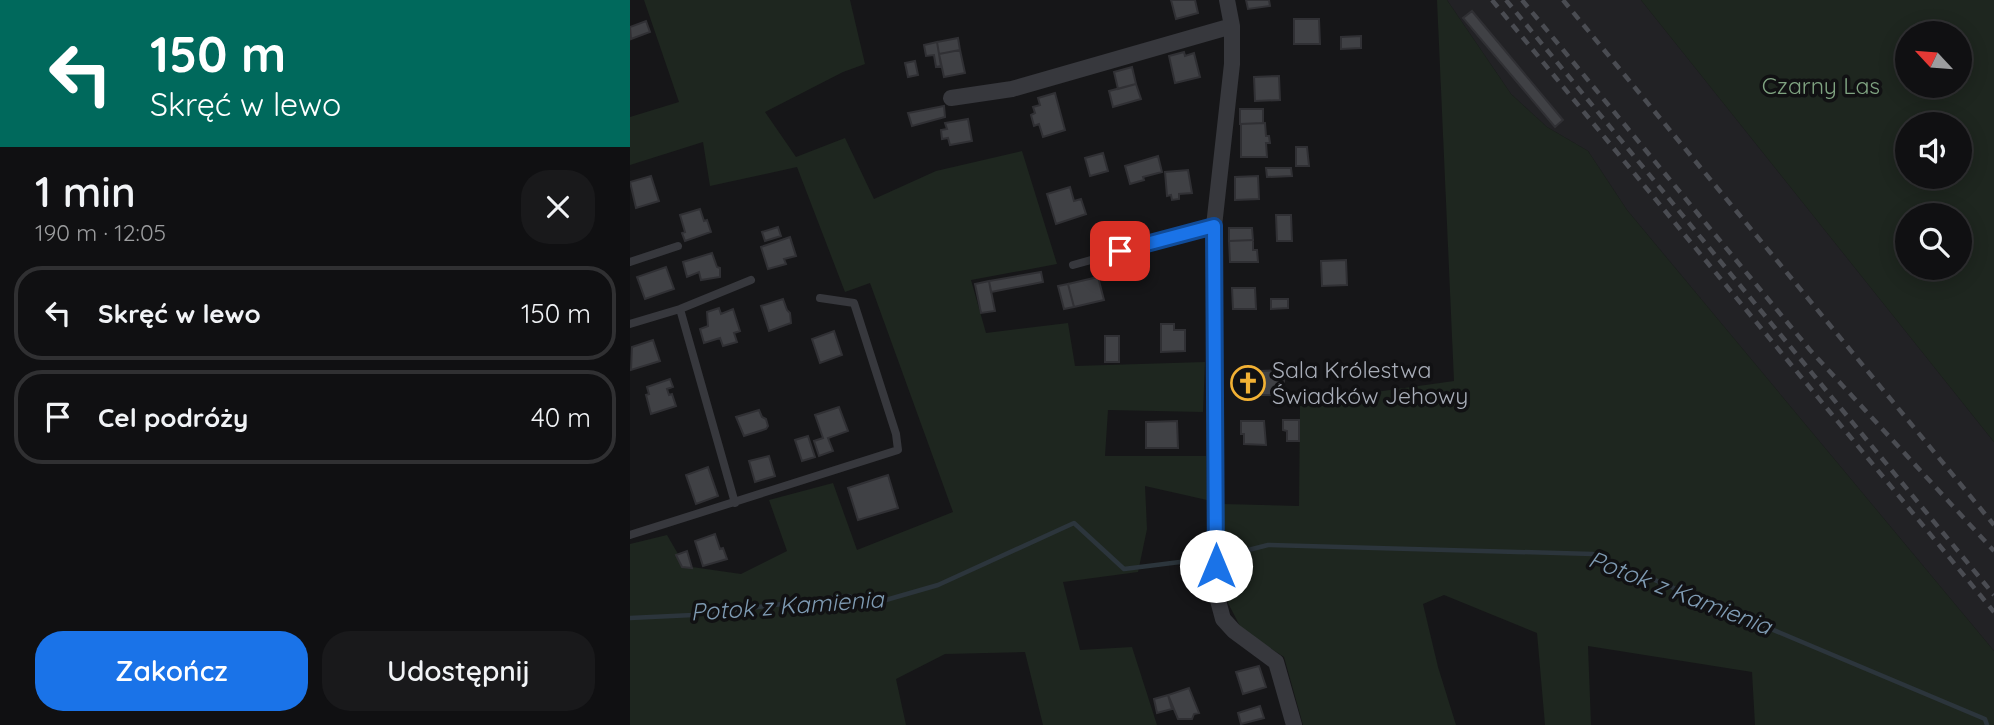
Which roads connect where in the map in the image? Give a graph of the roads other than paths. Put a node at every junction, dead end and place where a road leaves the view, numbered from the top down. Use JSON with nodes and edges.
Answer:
{"nodes":[{"id":1,"x":1227,"y":0,"type":"edge"},
{"id":2,"x":1232,"y":26,"type":"junction"},
{"id":3,"x":951,"y":98,"type":"dead end"},
{"id":4,"x":1214,"y":226,"type":"junction"},
{"id":5,"x":678,"y":246,"type":"dead end"},
{"id":6,"x":630,"y":262,"type":"edge"},
{"id":7,"x":1073,"y":264,"type":"dead end"},
{"id":8,"x":751,"y":280,"type":"dead end"},
{"id":9,"x":820,"y":298,"type":"dead end"},
{"id":10,"x":680,"y":309,"type":"junction"},
{"id":11,"x":630,"y":324,"type":"edge"},
{"id":12,"x":735,"y":503,"type":"junction"},
{"id":13,"x":630,"y":535,"type":"edge"},
{"id":14,"x":1294,"y":725,"type":"edge"}],
"edges":[{"from":1,"to":2,"type":"street"},
{"from":2,"to":3,"type":"street"},
{"from":2,"to":4,"type":"street"},
{"from":4,"to":7,"type":"lane"},
{"from":4,"to":14,"type":"street"},
{"from":5,"to":6,"type":"lane"},
{"from":8,"to":10,"type":"lane"},
{"from":9,"to":12,"type":"lane"},
{"from":10,"to":11,"type":"lane"},
{"from":10,"to":12,"type":"lane"},
{"from":12,"to":13,"type":"lane"}]}
